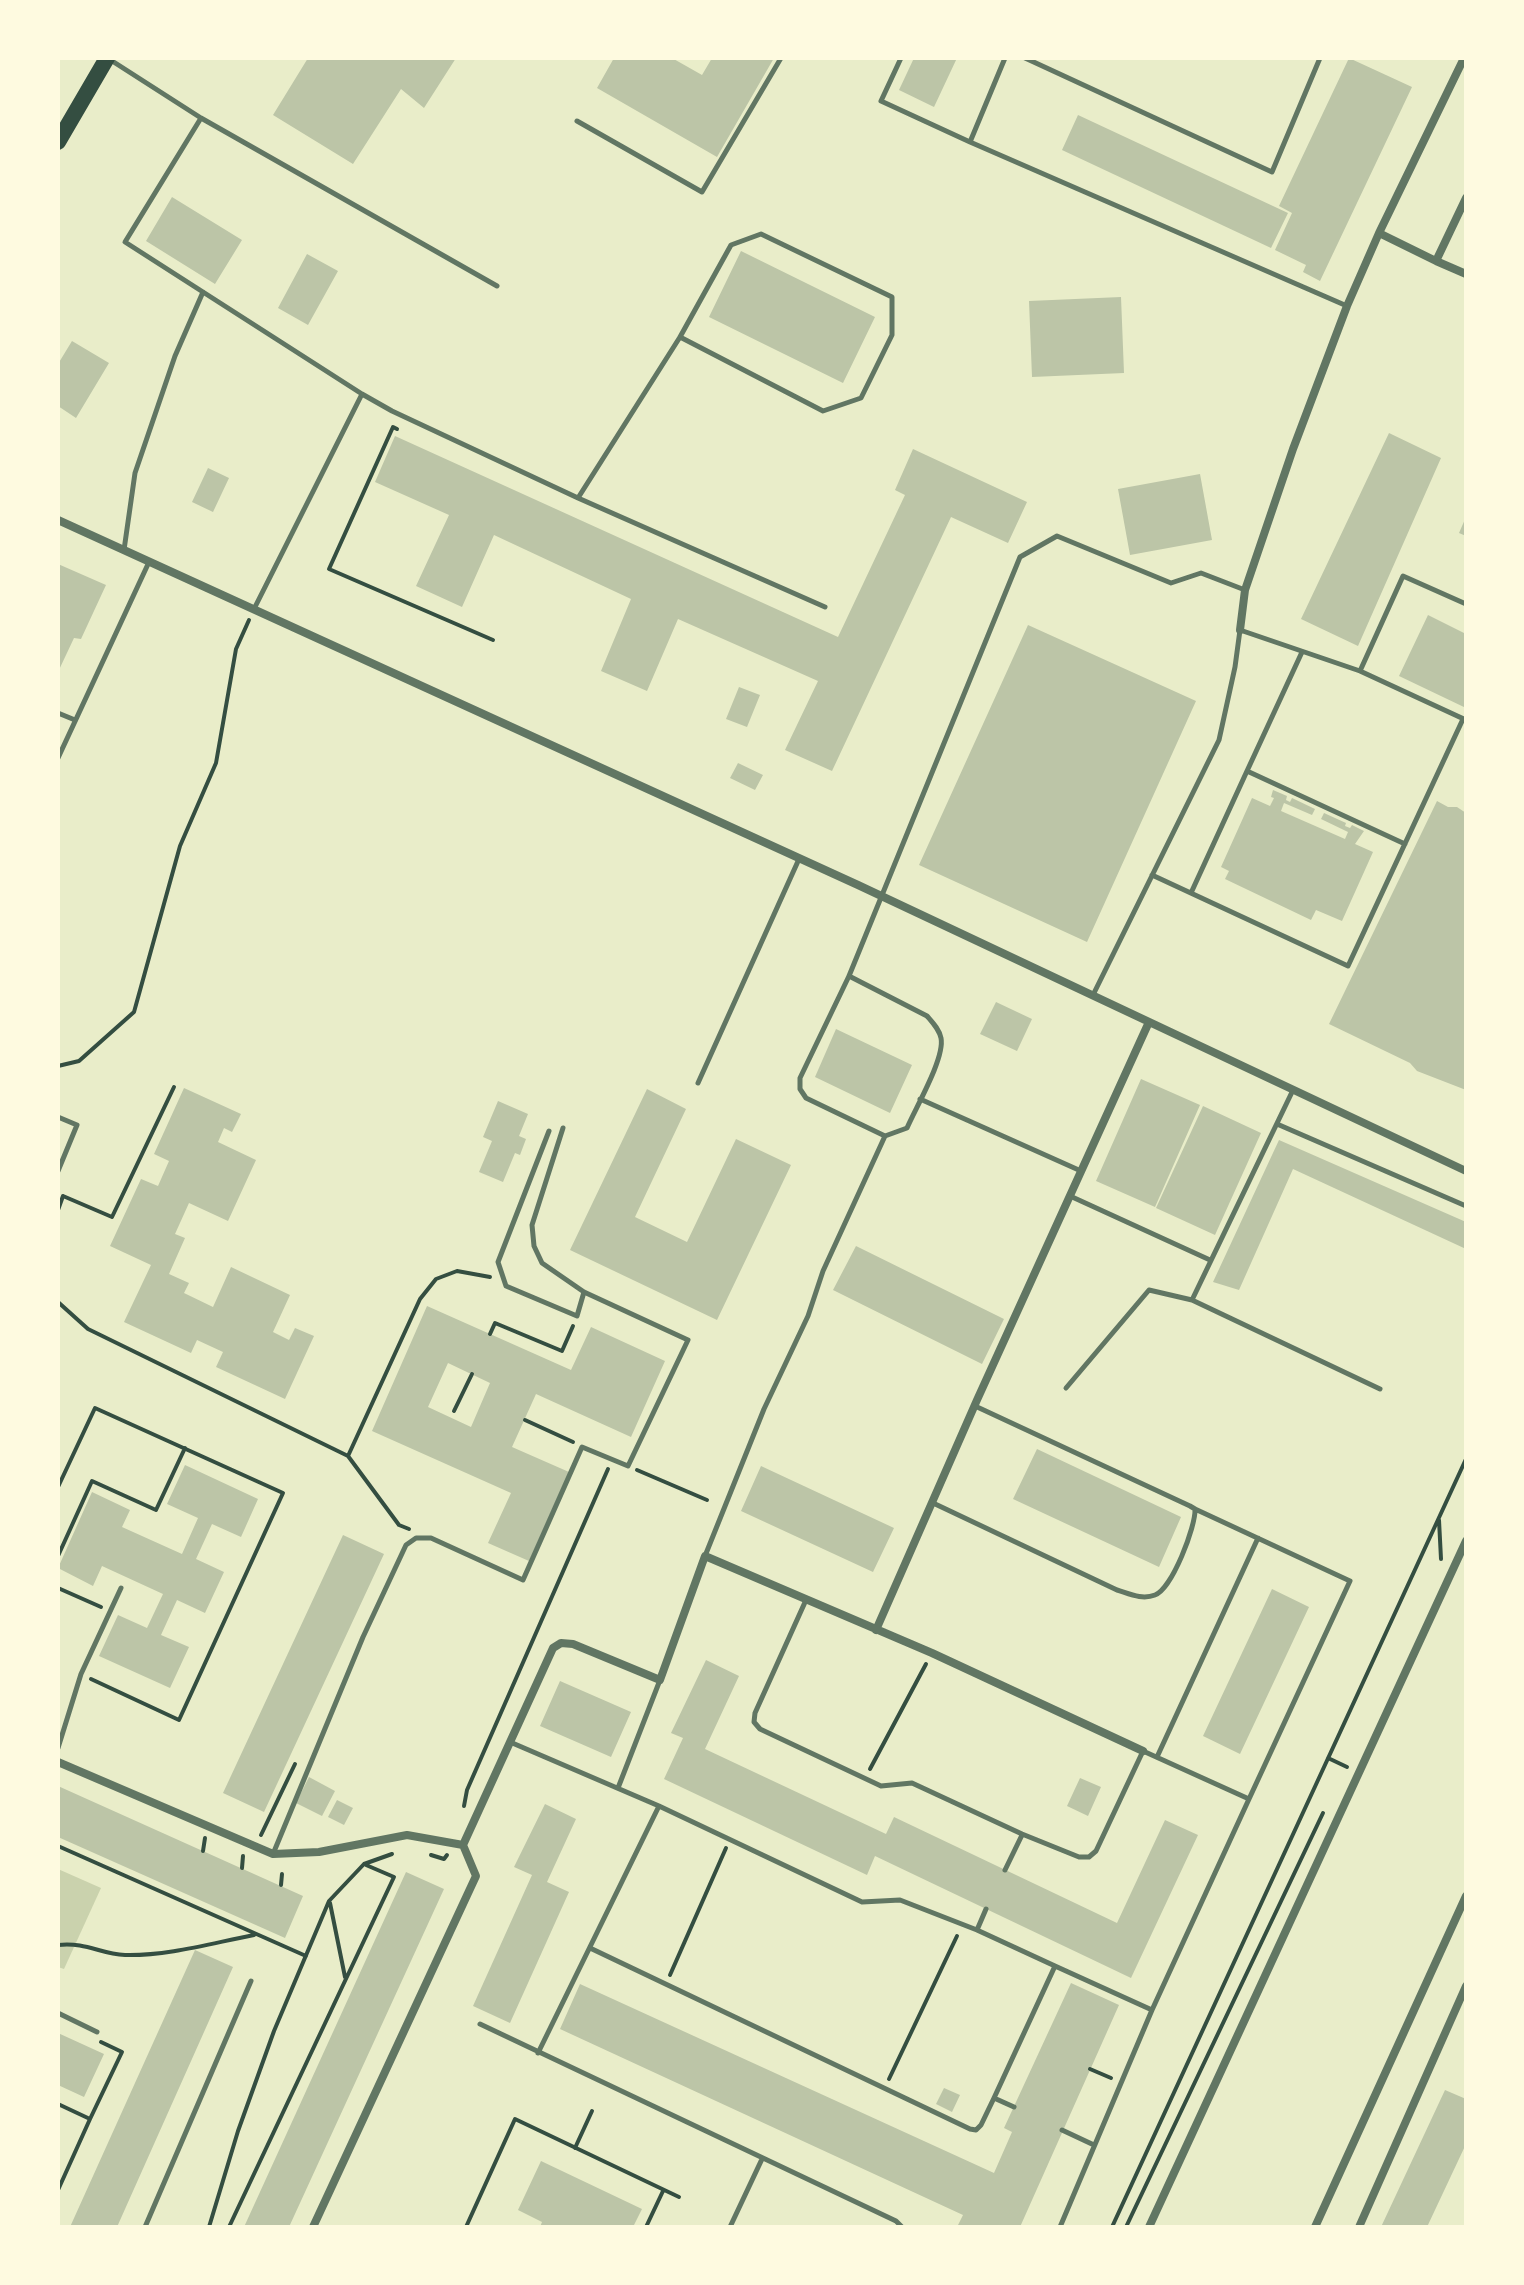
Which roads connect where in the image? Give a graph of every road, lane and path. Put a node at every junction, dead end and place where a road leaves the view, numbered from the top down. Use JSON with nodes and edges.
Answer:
{"nodes":[{"id":1,"x":108,"y":58,"type":"edge"},
{"id":2,"x":781,"y":58,"type":"edge"},
{"id":3,"x":901,"y":58,"type":"edge"},
{"id":4,"x":1005,"y":58,"type":"edge"},
{"id":5,"x":1025,"y":58,"type":"edge"},
{"id":6,"x":1320,"y":58,"type":"edge"},
{"id":7,"x":1464,"y":58,"type":"edge"},
{"id":8,"x":201,"y":118,"type":"junction"},
{"id":9,"x":577,"y":121,"type":"dead end"},
{"id":10,"x":58,"y":142,"type":"edge"},
{"id":11,"x":970,"y":142,"type":"junction"},
{"id":12,"x":1466,"y":198,"type":"edge"},
{"id":13,"x":1379,"y":233,"type":"junction"},
{"id":14,"x":1436,"y":261,"type":"junction"},
{"id":15,"x":1466,"y":274,"type":"edge"},
{"id":16,"x":497,"y":286,"type":"dead end"},
{"id":17,"x":203,"y":292,"type":"junction"},
{"id":18,"x":1347,"y":306,"type":"junction"},
{"id":19,"x":680,"y":337,"type":"junction"},
{"id":20,"x":362,"y":394,"type":"junction"},
{"id":21,"x":407,"y":434,"type":"dead end"},
{"id":22,"x":578,"y":498,"type":"junction"},
{"id":23,"x":58,"y":520,"type":"edge"},
{"id":24,"x":124,"y":551,"type":"junction"},
{"id":25,"x":149,"y":562,"type":"junction"},
{"id":26,"x":1245,"y":590,"type":"junction"},
{"id":27,"x":1466,"y":604,"type":"edge"},
{"id":28,"x":825,"y":607,"type":"dead end"},
{"id":29,"x":254,"y":610,"type":"junction"},
{"id":30,"x":1240,"y":630,"type":"junction"},
{"id":31,"x":493,"y":640,"type":"dead end"},
{"id":32,"x":1302,"y":652,"type":"junction"},
{"id":33,"x":1360,"y":671,"type":"junction"},
{"id":34,"x":58,"y":713,"type":"edge"},
{"id":35,"x":75,"y":720,"type":"junction"},
{"id":36,"x":1464,"y":720,"type":"edge"},
{"id":37,"x":58,"y":758,"type":"edge"},
{"id":38,"x":1247,"y":771,"type":"junction"},
{"id":39,"x":1405,"y":844,"type":"junction"},
{"id":40,"x":799,"y":859,"type":"junction"},
{"id":41,"x":1152,"y":875,"type":"junction"},
{"id":42,"x":1191,"y":893,"type":"junction"},
{"id":43,"x":881,"y":897,"type":"junction"},
{"id":44,"x":849,"y":976,"type":"junction"},
{"id":45,"x":1092,"y":996,"type":"junction"},
{"id":46,"x":1149,"y":1022,"type":"junction"},
{"id":47,"x":58,"y":1066,"type":"edge"},
{"id":48,"x":698,"y":1083,"type":"dead end"},
{"id":49,"x":174,"y":1087,"type":"dead end"},
{"id":50,"x":1293,"y":1090,"type":"junction"},
{"id":51,"x":920,"y":1099,"type":"junction"},
{"id":52,"x":58,"y":1117,"type":"edge"},
{"id":53,"x":1277,"y":1124,"type":"junction"},
{"id":54,"x":563,"y":1128,"type":"dead end"},
{"id":55,"x":549,"y":1131,"type":"dead end"},
{"id":56,"x":885,"y":1136,"type":"junction"},
{"id":57,"x":58,"y":1171,"type":"edge"},
{"id":58,"x":1081,"y":1171,"type":"junction"},
{"id":59,"x":1466,"y":1171,"type":"edge"},
{"id":60,"x":1070,"y":1196,"type":"junction"},
{"id":61,"x":1466,"y":1206,"type":"edge"},
{"id":62,"x":58,"y":1210,"type":"edge"},
{"id":63,"x":1210,"y":1260,"type":"junction"},
{"id":64,"x":506,"y":1286,"type":"junction"},
{"id":65,"x":584,"y":1292,"type":"junction"},
{"id":66,"x":1192,"y":1300,"type":"junction"},
{"id":67,"x":58,"y":1302,"type":"edge"},
{"id":68,"x":577,"y":1316,"type":"junction"},
{"id":69,"x":490,"y":1334,"type":"dead end"},
{"id":70,"x":472,"y":1374,"type":"dead end"},
{"id":71,"x":1066,"y":1388,"type":"dead end"},
{"id":72,"x":1380,"y":1389,"type":"dead end"},
{"id":73,"x":974,"y":1406,"type":"junction"},
{"id":74,"x":454,"y":1411,"type":"dead end"},
{"id":75,"x":525,"y":1420,"type":"dead end"},
{"id":76,"x":582,"y":1447,"type":"junction"},
{"id":77,"x":185,"y":1448,"type":"junction"},
{"id":78,"x":348,"y":1456,"type":"junction"},
{"id":79,"x":1466,"y":1459,"type":"edge"},
{"id":80,"x":613,"y":1460,"type":"junction"},
{"id":81,"x":628,"y":1466,"type":"junction"},
{"id":82,"x":58,"y":1487,"type":"edge"},
{"id":83,"x":707,"y":1500,"type":"dead end"},
{"id":84,"x":933,"y":1503,"type":"junction"},
{"id":85,"x":1195,"y":1509,"type":"junction"},
{"id":86,"x":1439,"y":1517,"type":"junction"},
{"id":87,"x":431,"y":1538,"type":"junction"},
{"id":88,"x":1258,"y":1538,"type":"junction"},
{"id":89,"x":1466,"y":1541,"type":"edge"},
{"id":90,"x":58,"y":1556,"type":"edge"},
{"id":91,"x":705,"y":1556,"type":"junction"},
{"id":92,"x":1436,"y":1570,"type":"dead end"},
{"id":93,"x":58,"y":1588,"type":"edge"},
{"id":94,"x":121,"y":1588,"type":"dead end"},
{"id":95,"x":807,"y":1599,"type":"junction"},
{"id":96,"x":110,"y":1611,"type":"junction"},
{"id":97,"x":876,"y":1630,"type":"junction"},
{"id":98,"x":932,"y":1653,"type":"junction"},
{"id":99,"x":81,"y":1674,"type":"junction"},
{"id":100,"x":660,"y":1680,"type":"junction"},
{"id":101,"x":510,"y":1741,"type":"junction"},
{"id":102,"x":58,"y":1748,"type":"edge"},
{"id":103,"x":1143,"y":1751,"type":"junction"},
{"id":104,"x":299,"y":1754,"type":"dead end"},
{"id":105,"x":1157,"y":1757,"type":"junction"},
{"id":106,"x":1328,"y":1758,"type":"junction"},
{"id":107,"x":58,"y":1762,"type":"edge"},
{"id":108,"x":1345,"y":1766,"type":"dead end"},
{"id":109,"x":281,"y":1777,"type":"dead end"},
{"id":110,"x":865,"y":1778,"type":"junction"},
{"id":111,"x":287,"y":1780,"type":"junction"},
{"id":112,"x":618,"y":1788,"type":"junction"},
{"id":113,"x":1249,"y":1799,"type":"junction"},
{"id":114,"x":659,"y":1806,"type":"junction"},
{"id":115,"x":1325,"y":1809,"type":"dead end"},
{"id":116,"x":1022,"y":1834,"type":"junction"},
{"id":117,"x":205,"y":1838,"type":"dead end"},
{"id":118,"x":730,"y":1839,"type":"junction"},
{"id":119,"x":460,"y":1844,"type":"junction"},
{"id":120,"x":58,"y":1846,"type":"edge"},
{"id":121,"x":256,"y":1847,"type":"junction"},
{"id":122,"x":203,"y":1851,"type":"dead end"},
{"id":123,"x":419,"y":1852,"type":"dead end"},
{"id":124,"x":393,"y":1853,"type":"dead end"},
{"id":125,"x":273,"y":1854,"type":"junction"},
{"id":126,"x":243,"y":1856,"type":"dead end"},
{"id":127,"x":364,"y":1864,"type":"junction"},
{"id":128,"x":242,"y":1868,"type":"dead end"},
{"id":129,"x":1005,"y":1870,"type":"dead end"},
{"id":130,"x":282,"y":1874,"type":"dead end"},
{"id":131,"x":281,"y":1885,"type":"dead end"},
{"id":132,"x":1466,"y":1897,"type":"edge"},
{"id":133,"x":329,"y":1901,"type":"junction"},
{"id":134,"x":986,"y":1909,"type":"dead end"},
{"id":135,"x":963,"y":1924,"type":"junction"},
{"id":136,"x":977,"y":1930,"type":"junction"},
{"id":137,"x":257,"y":1934,"type":"junction"},
{"id":138,"x":58,"y":1945,"type":"edge"},
{"id":139,"x":590,"y":1948,"type":"junction"},
{"id":140,"x":306,"y":1956,"type":"junction"},
{"id":141,"x":1055,"y":1966,"type":"junction"},
{"id":142,"x":346,"y":1979,"type":"junction"},
{"id":143,"x":251,"y":1981,"type":"dead end"},
{"id":144,"x":665,"y":1985,"type":"junction"},
{"id":145,"x":1466,"y":1986,"type":"edge"},
{"id":146,"x":1152,"y":2010,"type":"junction"},
{"id":147,"x":58,"y":2013,"type":"edge"},
{"id":148,"x":480,"y":2024,"type":"dead end"},
{"id":149,"x":97,"y":2032,"type":"dead end"},
{"id":150,"x":100,"y":2042,"type":"dead end"},
{"id":151,"x":538,"y":2053,"type":"junction"},
{"id":152,"x":1090,"y":2069,"type":"dead end"},
{"id":153,"x":1120,"y":2083,"type":"junction"},
{"id":154,"x":885,"y":2089,"type":"junction"},
{"id":155,"x":994,"y":2098,"type":"junction"},
{"id":156,"x":58,"y":2104,"type":"edge"},
{"id":157,"x":1014,"y":2107,"type":"dead end"},
{"id":158,"x":592,"y":2111,"type":"dead end"},
{"id":159,"x":90,"y":2119,"type":"junction"},
{"id":160,"x":1062,"y":2130,"type":"dead end"},
{"id":161,"x":1094,"y":2145,"type":"junction"},
{"id":162,"x":575,"y":2148,"type":"junction"},
{"id":163,"x":762,"y":2159,"type":"junction"},
{"id":164,"x":58,"y":2190,"type":"edge"},
{"id":165,"x":663,"y":2191,"type":"junction"},
{"id":166,"x":679,"y":2197,"type":"dead end"},
{"id":167,"x":145,"y":2227,"type":"edge"},
{"id":168,"x":209,"y":2227,"type":"edge"},
{"id":169,"x":229,"y":2227,"type":"edge"},
{"id":170,"x":313,"y":2227,"type":"edge"},
{"id":171,"x":466,"y":2227,"type":"edge"},
{"id":172,"x":646,"y":2227,"type":"edge"},
{"id":173,"x":730,"y":2227,"type":"edge"},
{"id":174,"x":902,"y":2227,"type":"edge"},
{"id":175,"x":1060,"y":2227,"type":"edge"},
{"id":176,"x":1112,"y":2227,"type":"edge"},
{"id":177,"x":1126,"y":2227,"type":"edge"},
{"id":178,"x":1149,"y":2227,"type":"edge"},
{"id":179,"x":1315,"y":2227,"type":"edge"},
{"id":180,"x":1359,"y":2227,"type":"edge"}],
"edges":[{"from":1,"to":8,"type":"lane"},
{"from":1,"to":10,"type":"main road"},
{"from":2,"to":9,"type":"lane"},
{"from":3,"to":11,"type":"lane"},
{"from":4,"to":11,"type":"lane"},
{"from":5,"to":6,"type":"lane"},
{"from":7,"to":13,"type":"street"},
{"from":8,"to":16,"type":"lane"},
{"from":8,"to":17,"type":"lane"},
{"from":11,"to":18,"type":"lane"},
{"from":12,"to":14,"type":"street"},
{"from":13,"to":14,"type":"street"},
{"from":13,"to":18,"type":"street"},
{"from":14,"to":15,"type":"street"},
{"from":17,"to":20,"type":"lane"},
{"from":17,"to":24,"type":"lane"},
{"from":18,"to":26,"type":"street"},
{"from":19,"to":19,"type":"lane"},
{"from":19,"to":22,"type":"lane"},
{"from":20,"to":22,"type":"lane"},
{"from":20,"to":29,"type":"lane"},
{"from":21,"to":31,"type":"path"},
{"from":22,"to":28,"type":"lane"},
{"from":23,"to":24,"type":"street"},
{"from":24,"to":25,"type":"street"},
{"from":25,"to":29,"type":"street"},
{"from":25,"to":35,"type":"lane"},
{"from":26,"to":30,"type":"street"},
{"from":26,"to":43,"type":"lane"},
{"from":27,"to":33,"type":"lane"},
{"from":29,"to":40,"type":"street"},
{"from":29,"to":47,"type":"path"},
{"from":30,"to":32,"type":"lane"},
{"from":30,"to":41,"type":"lane"},
{"from":32,"to":33,"type":"lane"},
{"from":32,"to":38,"type":"lane"},
{"from":33,"to":36,"type":"lane"},
{"from":34,"to":35,"type":"lane"},
{"from":35,"to":37,"type":"lane"},
{"from":36,"to":39,"type":"lane"},
{"from":38,"to":39,"type":"lane"},
{"from":38,"to":42,"type":"lane"},
{"from":39,"to":42,"type":"lane"},
{"from":40,"to":43,"type":"street"},
{"from":40,"to":48,"type":"lane"},
{"from":41,"to":42,"type":"lane"},
{"from":41,"to":45,"type":"lane"},
{"from":43,"to":44,"type":"lane"},
{"from":43,"to":45,"type":"street"},
{"from":44,"to":51,"type":"lane"},
{"from":44,"to":56,"type":"lane"},
{"from":45,"to":46,"type":"street"},
{"from":46,"to":50,"type":"street"},
{"from":46,"to":58,"type":"street"},
{"from":49,"to":62,"type":"path"},
{"from":50,"to":53,"type":"lane"},
{"from":50,"to":59,"type":"street"},
{"from":51,"to":56,"type":"lane"},
{"from":51,"to":58,"type":"lane"},
{"from":52,"to":57,"type":"lane"},
{"from":53,"to":61,"type":"lane"},
{"from":53,"to":63,"type":"lane"},
{"from":54,"to":65,"type":"lane"},
{"from":55,"to":64,"type":"lane"},
{"from":56,"to":91,"type":"lane"},
{"from":58,"to":60,"type":"street"},
{"from":60,"to":63,"type":"lane"},
{"from":60,"to":73,"type":"street"},
{"from":63,"to":66,"type":"lane"},
{"from":64,"to":68,"type":"lane"},
{"from":64,"to":78,"type":"path"},
{"from":65,"to":68,"type":"lane"},
{"from":65,"to":81,"type":"lane"},
{"from":66,"to":71,"type":"lane"},
{"from":66,"to":72,"type":"lane"},
{"from":67,"to":78,"type":"path"},
{"from":68,"to":69,"type":"path"},
{"from":70,"to":74,"type":"path"},
{"from":73,"to":84,"type":"street"},
{"from":73,"to":85,"type":"lane"},
{"from":75,"to":76,"type":"path"},
{"from":76,"to":80,"type":"lane"},
{"from":76,"to":87,"type":"lane"},
{"from":77,"to":82,"type":"path"},
{"from":77,"to":90,"type":"path"},
{"from":77,"to":99,"type":"path"},
{"from":78,"to":87,"type":"path"},
{"from":79,"to":86,"type":"path"},
{"from":80,"to":81,"type":"lane"},
{"from":80,"to":119,"type":"path"},
{"from":81,"to":83,"type":"path"},
{"from":84,"to":85,"type":"lane"},
{"from":84,"to":97,"type":"street"},
{"from":85,"to":88,"type":"lane"},
{"from":86,"to":92,"type":"path"},
{"from":86,"to":106,"type":"path"},
{"from":87,"to":125,"type":"lane"},
{"from":88,"to":105,"type":"lane"},
{"from":88,"to":113,"type":"lane"},
{"from":89,"to":178,"type":"street"},
{"from":91,"to":95,"type":"street"},
{"from":91,"to":100,"type":"street"},
{"from":93,"to":96,"type":"path"},
{"from":94,"to":96,"type":"lane"},
{"from":95,"to":97,"type":"street"},
{"from":95,"to":110,"type":"lane"},
{"from":96,"to":99,"type":"lane"},
{"from":97,"to":98,"type":"street"},
{"from":98,"to":103,"type":"street"},
{"from":98,"to":110,"type":"path"},
{"from":99,"to":102,"type":"lane"},
{"from":100,"to":101,"type":"street"},
{"from":100,"to":112,"type":"lane"},
{"from":101,"to":112,"type":"lane"},
{"from":101,"to":119,"type":"street"},
{"from":103,"to":105,"type":"lane"},
{"from":103,"to":116,"type":"lane"},
{"from":104,"to":111,"type":"path"},
{"from":105,"to":113,"type":"lane"},
{"from":106,"to":108,"type":"path"},
{"from":106,"to":176,"type":"path"},
{"from":107,"to":121,"type":"street"},
{"from":109,"to":111,"type":"path"},
{"from":110,"to":116,"type":"lane"},
{"from":111,"to":121,"type":"path"},
{"from":112,"to":114,"type":"lane"},
{"from":113,"to":146,"type":"lane"},
{"from":114,"to":118,"type":"lane"},
{"from":114,"to":139,"type":"lane"},
{"from":115,"to":177,"type":"path"},
{"from":116,"to":129,"type":"lane"},
{"from":117,"to":122,"type":"path"},
{"from":118,"to":135,"type":"lane"},
{"from":118,"to":144,"type":"path"},
{"from":119,"to":123,"type":"path"},
{"from":119,"to":125,"type":"street"},
{"from":119,"to":170,"type":"street"},
{"from":120,"to":137,"type":"path"},
{"from":121,"to":125,"type":"street"},
{"from":124,"to":127,"type":"path"},
{"from":126,"to":128,"type":"path"},
{"from":127,"to":133,"type":"path"},
{"from":127,"to":142,"type":"path"},
{"from":130,"to":131,"type":"path"},
{"from":132,"to":179,"type":"street"},
{"from":133,"to":140,"type":"path"},
{"from":133,"to":142,"type":"path"},
{"from":134,"to":136,"type":"lane"},
{"from":135,"to":136,"type":"lane"},
{"from":135,"to":154,"type":"path"},
{"from":136,"to":141,"type":"lane"},
{"from":137,"to":138,"type":"path"},
{"from":137,"to":140,"type":"path"},
{"from":139,"to":144,"type":"lane"},
{"from":139,"to":151,"type":"lane"},
{"from":140,"to":168,"type":"path"},
{"from":141,"to":146,"type":"lane"},
{"from":141,"to":155,"type":"lane"},
{"from":142,"to":169,"type":"path"},
{"from":143,"to":167,"type":"lane"},
{"from":144,"to":154,"type":"lane"},
{"from":145,"to":180,"type":"street"},
{"from":146,"to":153,"type":"lane"},
{"from":147,"to":149,"type":"lane"},
{"from":148,"to":151,"type":"lane"},
{"from":150,"to":159,"type":"path"},
{"from":151,"to":163,"type":"lane"},
{"from":152,"to":153,"type":"path"},
{"from":153,"to":161,"type":"lane"},
{"from":154,"to":155,"type":"lane"},
{"from":155,"to":157,"type":"lane"},
{"from":156,"to":159,"type":"path"},
{"from":158,"to":162,"type":"path"},
{"from":159,"to":164,"type":"path"},
{"from":160,"to":161,"type":"lane"},
{"from":161,"to":175,"type":"lane"},
{"from":162,"to":165,"type":"path"},
{"from":162,"to":171,"type":"path"},
{"from":163,"to":173,"type":"lane"},
{"from":163,"to":174,"type":"lane"},
{"from":165,"to":166,"type":"path"},
{"from":165,"to":172,"type":"path"}]}
